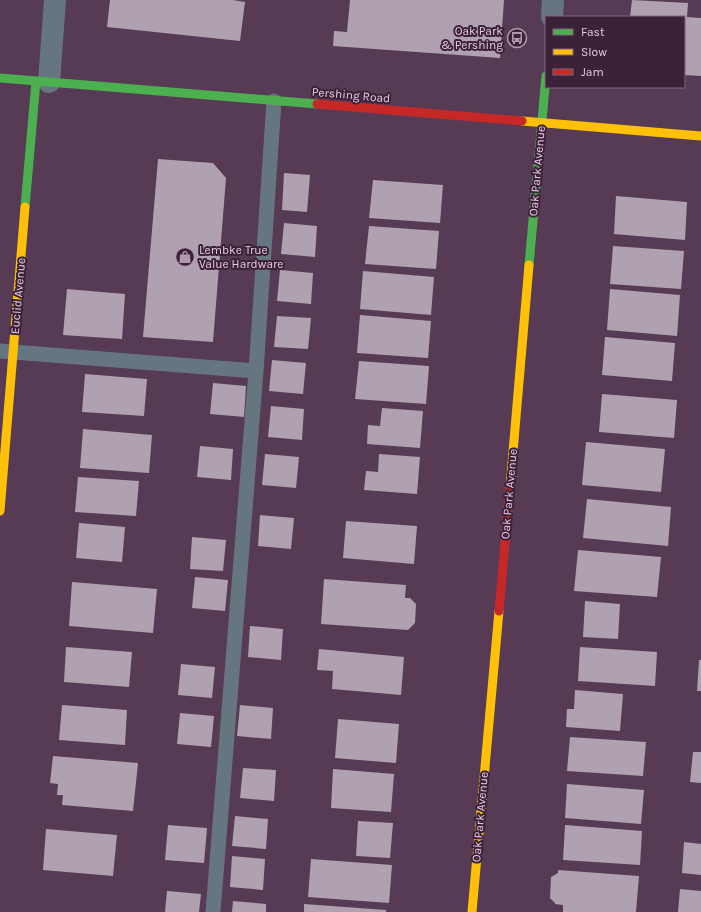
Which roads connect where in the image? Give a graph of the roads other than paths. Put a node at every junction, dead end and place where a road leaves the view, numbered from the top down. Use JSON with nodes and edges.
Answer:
{"nodes":[{"id":1,"x":54,"y":0,"type":"edge"},
{"id":2,"x":553,"y":0,"type":"edge"},
{"id":3,"x":552,"y":16,"type":"edge"},
{"id":4,"x":0,"y":78,"type":"edge"},
{"id":5,"x":43,"y":82,"type":"junction"},
{"id":6,"x":545,"y":88,"type":"edge"},
{"id":7,"x":274,"y":101,"type":"junction"},
{"id":8,"x":542,"y":122,"type":"junction"},
{"id":9,"x":701,"y":136,"type":"edge"},
{"id":10,"x":7,"y":351,"type":"edge"},
{"id":11,"x":256,"y":371,"type":"junction"},
{"id":12,"x":0,"y":511,"type":"edge"},
{"id":13,"x":213,"y":912,"type":"edge"},
{"id":14,"x":472,"y":912,"type":"edge"}],
"edges":[{"from":1,"to":5,"type":"street","name":"Euclid Avenue"},
{"from":2,"to":3,"type":"street"},
{"from":4,"to":5,"type":"street","name":"Pershing Road"},
{"from":5,"to":7,"type":"street","name":"Pershing Road"},
{"from":5,"to":10,"type":"street","name":"Euclid Avenue"},
{"from":6,"to":8,"type":"street","name":"Oak Park Avenue"},
{"from":7,"to":8,"type":"street","name":"Pershing Road"},
{"from":7,"to":11,"type":"lane"},
{"from":8,"to":9,"type":"street","name":"Pershing Road"},
{"from":8,"to":14,"type":"street","name":"Oak Park Avenue"},
{"from":10,"to":11,"type":"lane"},
{"from":10,"to":12,"type":"street","name":"Euclid Avenue"},
{"from":11,"to":13,"type":"lane"}]}
